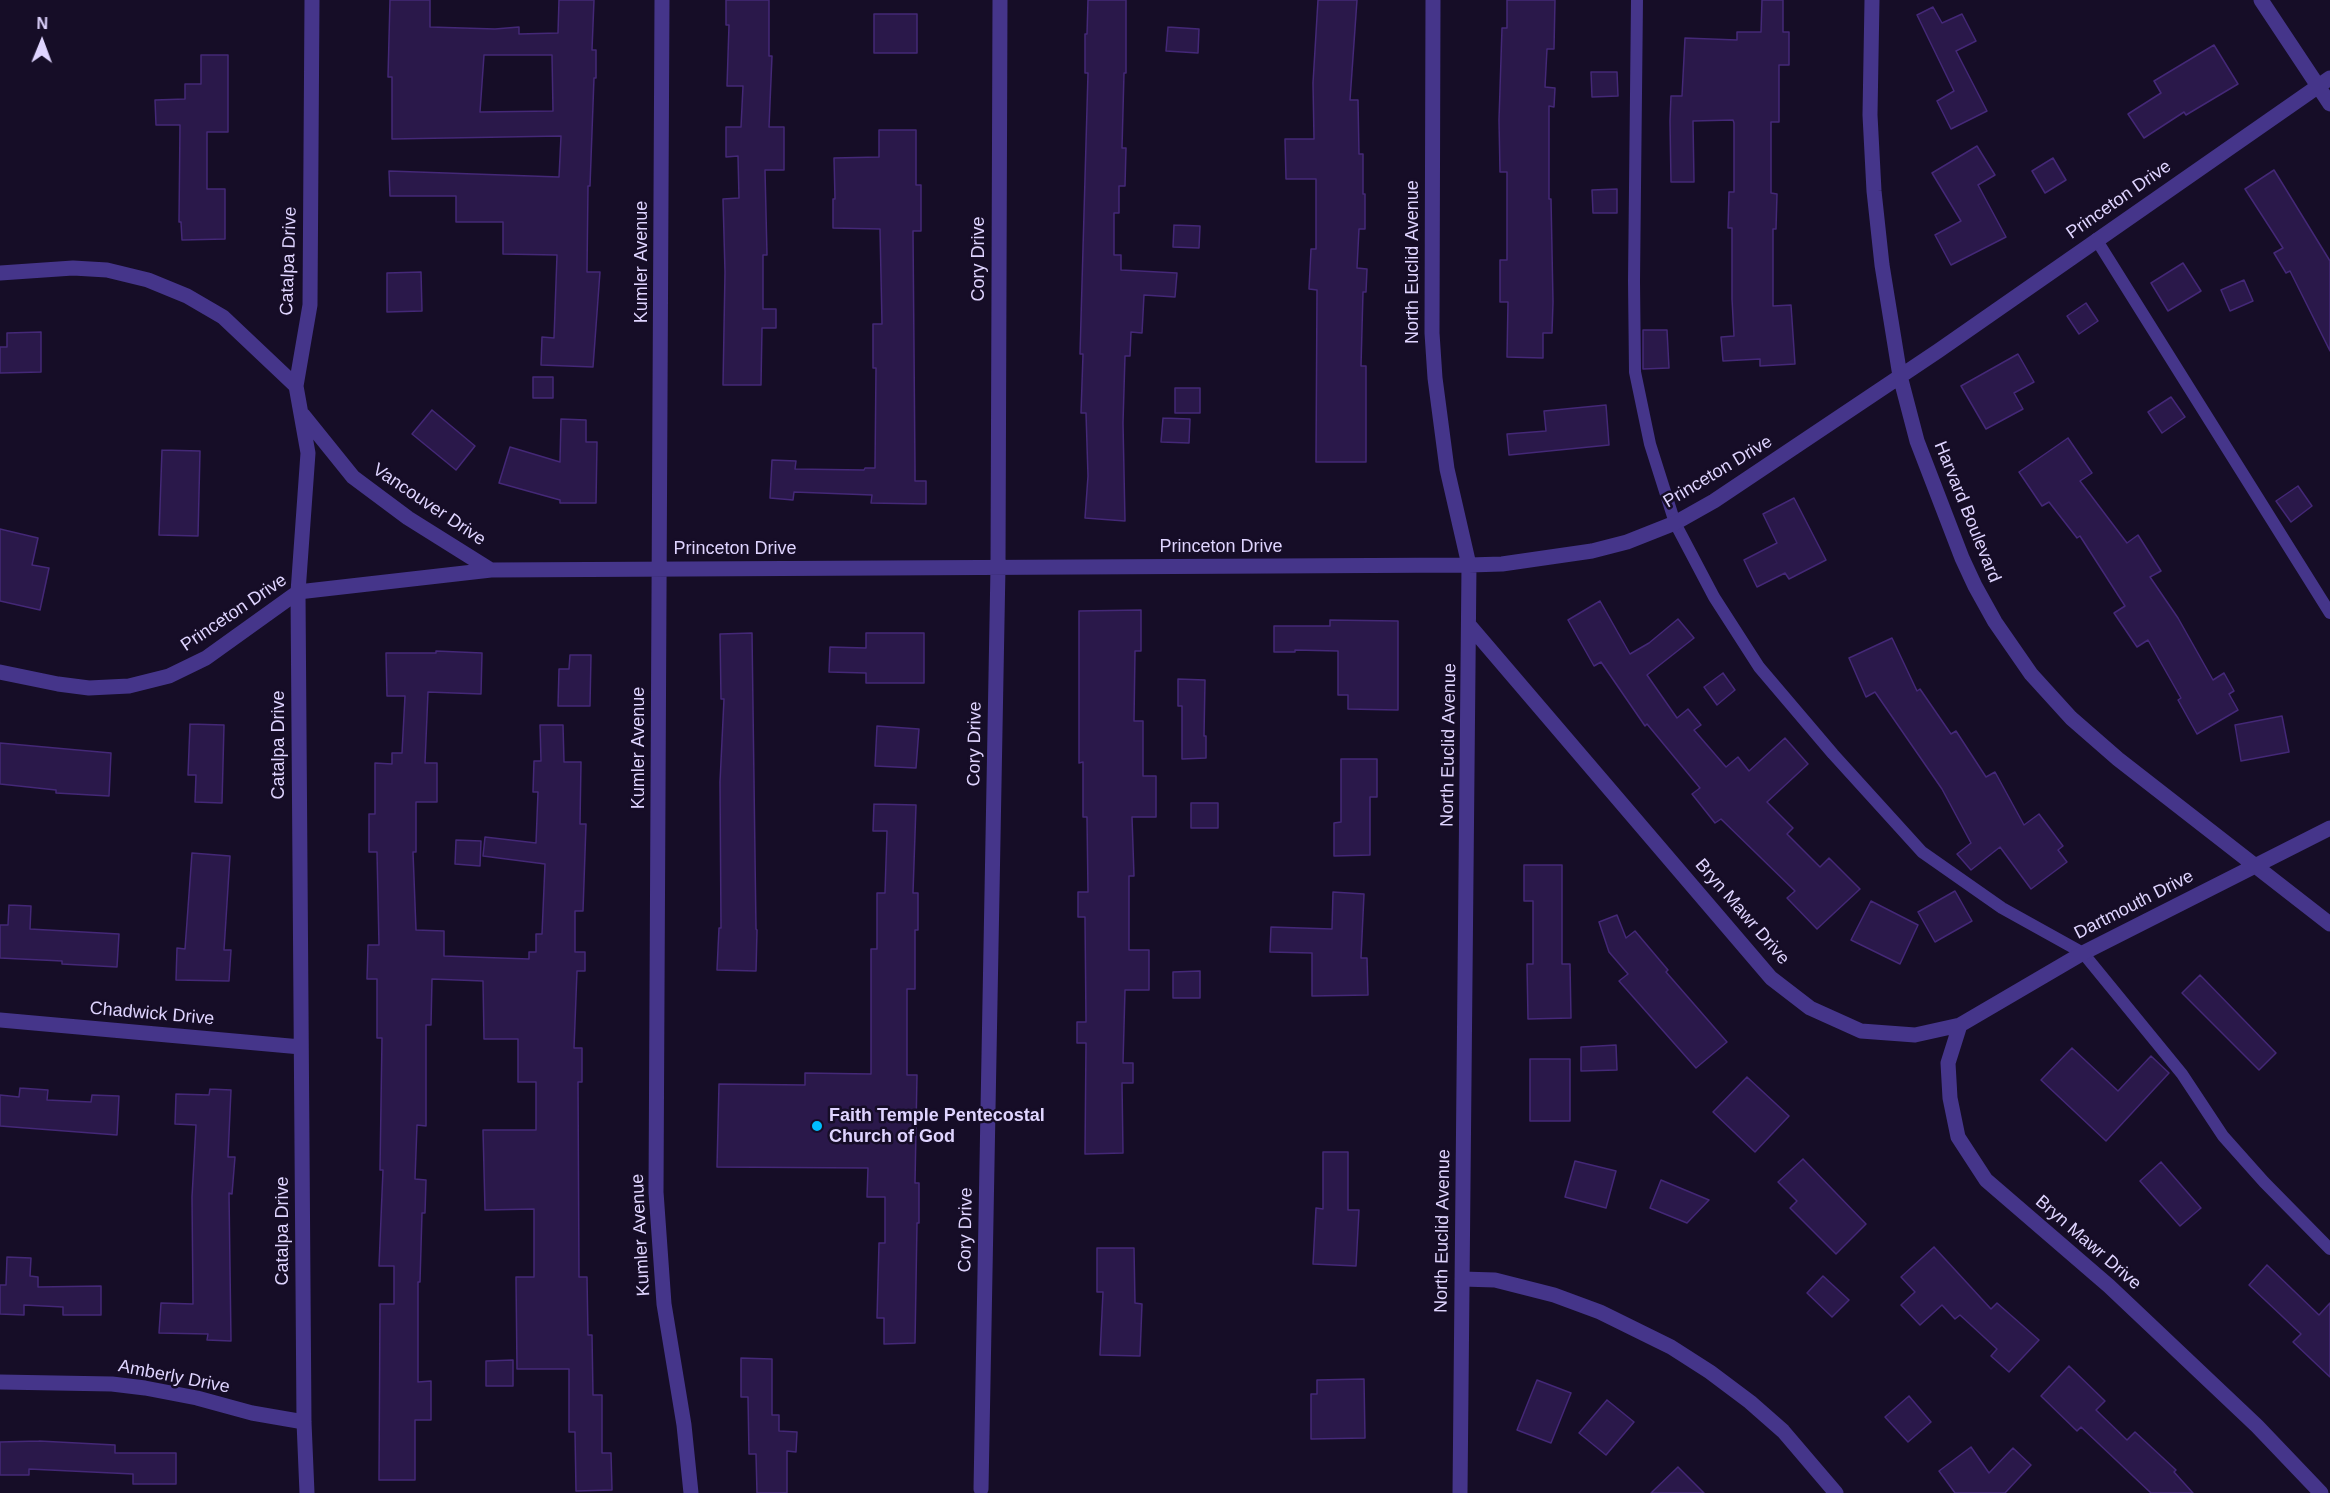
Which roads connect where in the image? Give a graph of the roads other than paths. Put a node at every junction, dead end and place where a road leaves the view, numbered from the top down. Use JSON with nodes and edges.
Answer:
{"nodes":[{"id":1,"x":312,"y":0,"type":"edge"},
{"id":2,"x":662,"y":0,"type":"edge"},
{"id":3,"x":1000,"y":0,"type":"edge"},
{"id":4,"x":1433,"y":0,"type":"edge"},
{"id":5,"x":1637,"y":0,"type":"edge"},
{"id":6,"x":1872,"y":0,"type":"edge"},
{"id":7,"x":2261,"y":0,"type":"edge"},
{"id":8,"x":2325,"y":82,"type":"edge"},
{"id":9,"x":2330,"y":104,"type":"edge"},
{"id":10,"x":2097,"y":239,"type":"junction"},
{"id":11,"x":0,"y":273,"type":"edge"},
{"id":12,"x":1900,"y":376,"type":"junction"},
{"id":13,"x":296,"y":386,"type":"junction"},
{"id":14,"x":303,"y":414,"type":"junction"},
{"id":15,"x":1675,"y":523,"type":"junction"},
{"id":16,"x":1469,"y":565,"type":"junction"},
{"id":17,"x":998,"y":567,"type":"junction"},
{"id":18,"x":660,"y":569,"type":"junction"},
{"id":19,"x":491,"y":570,"type":"junction"},
{"id":20,"x":298,"y":591,"type":"junction"},
{"id":21,"x":2330,"y":613,"type":"edge"},
{"id":22,"x":1470,"y":626,"type":"junction"},
{"id":23,"x":0,"y":672,"type":"edge"},
{"id":24,"x":2330,"y":828,"type":"edge"},
{"id":25,"x":2255,"y":866,"type":"junction"},
{"id":26,"x":2330,"y":924,"type":"edge"},
{"id":27,"x":2083,"y":953,"type":"junction"},
{"id":28,"x":0,"y":1020,"type":"edge"},
{"id":29,"x":1960,"y":1025,"type":"junction"},
{"id":30,"x":301,"y":1047,"type":"junction"},
{"id":31,"x":2330,"y":1249,"type":"edge"},
{"id":32,"x":1462,"y":1280,"type":"junction"},
{"id":33,"x":0,"y":1382,"type":"edge"},
{"id":34,"x":304,"y":1422,"type":"junction"},
{"id":35,"x":981,"y":1490,"type":"dead end"},
{"id":36,"x":307,"y":1493,"type":"edge"},
{"id":37,"x":691,"y":1493,"type":"edge"},
{"id":38,"x":1460,"y":1493,"type":"edge"},
{"id":39,"x":1836,"y":1493,"type":"edge"},
{"id":40,"x":2321,"y":1493,"type":"edge"}],
"edges":[{"from":1,"to":13,"type":"street","name":"Catalpa Drive"},
{"from":2,"to":18,"type":"street","name":"Kumler Avenue"},
{"from":3,"to":17,"type":"street","name":"Cory Drive"},
{"from":4,"to":16,"type":"street","name":"North Euclid Avenue"},
{"from":5,"to":15,"type":"lane"},
{"from":6,"to":12,"type":"street","name":"Harvard Boulevard"},
{"from":7,"to":8,"type":"street"},
{"from":8,"to":9,"type":"street"},
{"from":8,"to":10,"type":"street","name":"Princeton Drive"},
{"from":10,"to":12,"type":"street","name":"Princeton Drive"},
{"from":10,"to":21,"type":"lane"},
{"from":11,"to":13,"type":"street"},
{"from":12,"to":15,"type":"street","name":"Princeton Drive"},
{"from":12,"to":25,"type":"street","name":"Harvard Boulevard"},
{"from":13,"to":14,"type":"street","name":"Catalpa Drive"},
{"from":14,"to":19,"type":"street","name":"Vancouver Drive"},
{"from":14,"to":20,"type":"street","name":"Catalpa Drive"},
{"from":15,"to":16,"type":"street","name":"Princeton Drive"},
{"from":15,"to":27,"type":"lane"},
{"from":16,"to":17,"type":"street","name":"Princeton Drive"},
{"from":16,"to":22,"type":"street","name":"North Euclid Avenue"},
{"from":17,"to":18,"type":"street","name":"Princeton Drive"},
{"from":17,"to":35,"type":"street","name":"Cory Drive"},
{"from":18,"to":19,"type":"street","name":"Princeton Drive"},
{"from":18,"to":37,"type":"street","name":"Kumler Avenue"},
{"from":19,"to":20,"type":"street","name":"Princeton Drive"},
{"from":20,"to":23,"type":"street","name":"Princeton Drive"},
{"from":20,"to":30,"type":"street","name":"Catalpa Drive"},
{"from":22,"to":29,"type":"street","name":"Bryn Mawr Drive"},
{"from":22,"to":32,"type":"street","name":"North Euclid Avenue"},
{"from":24,"to":25,"type":"street","name":"Dartmouth Drive"},
{"from":25,"to":26,"type":"street","name":"Harvard Boulevard"},
{"from":25,"to":27,"type":"street","name":"Dartmouth Drive"},
{"from":27,"to":29,"type":"street","name":"Dartmouth Drive"},
{"from":27,"to":31,"type":"lane"},
{"from":28,"to":30,"type":"street","name":"Chadwick Drive"},
{"from":29,"to":40,"type":"street","name":"Bryn Mawr Drive"},
{"from":30,"to":34,"type":"street","name":"Catalpa Drive"},
{"from":32,"to":38,"type":"street","name":"North Euclid Avenue"},
{"from":32,"to":39,"type":"street"},
{"from":33,"to":34,"type":"street","name":"Amberly Drive"},
{"from":34,"to":36,"type":"street","name":"Catalpa Drive"}]}
